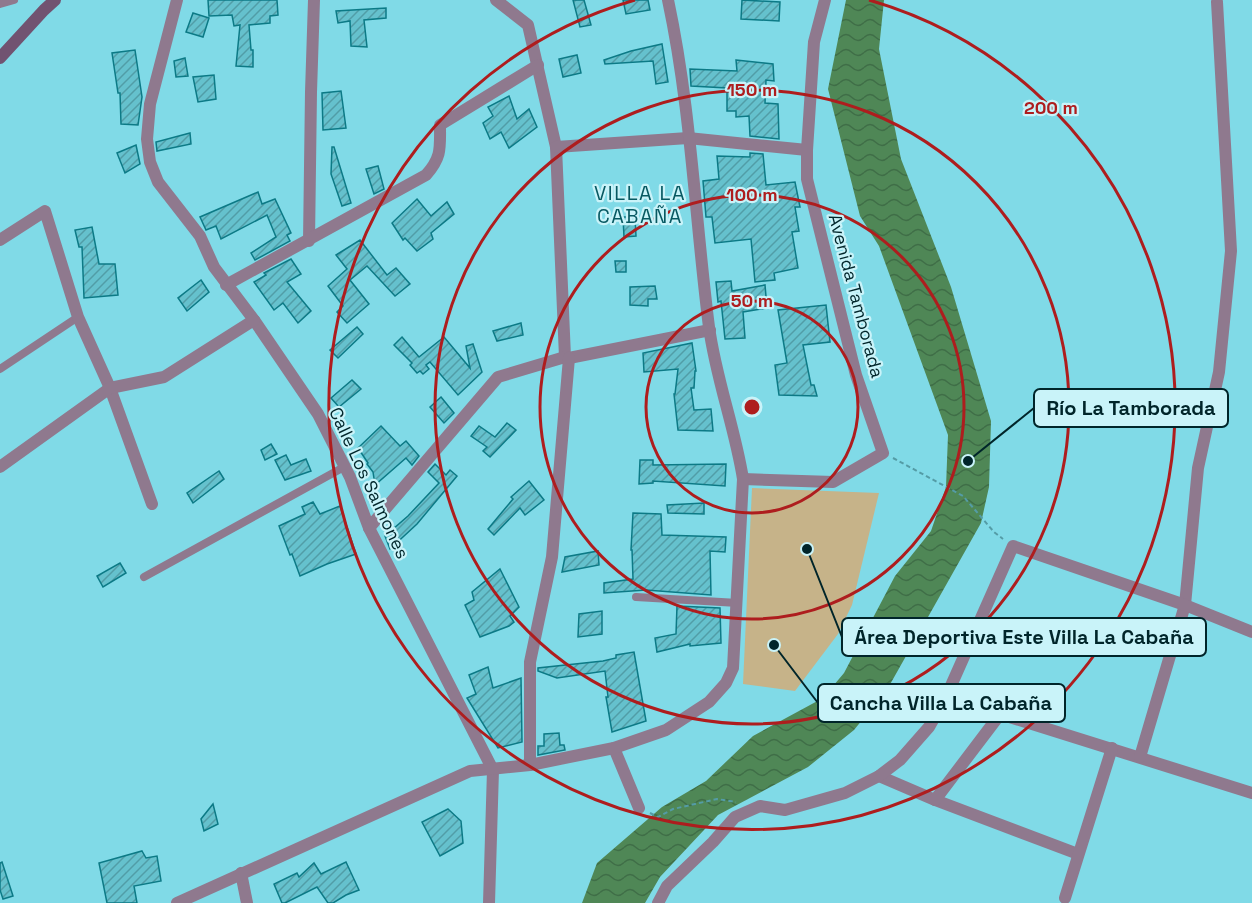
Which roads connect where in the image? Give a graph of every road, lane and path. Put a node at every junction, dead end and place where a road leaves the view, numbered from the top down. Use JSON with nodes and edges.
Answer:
{"nodes":[{"id":1,"x":14,"y":0,"type":"edge"},
{"id":2,"x":55,"y":0,"type":"edge"},
{"id":3,"x":177,"y":0,"type":"edge"},
{"id":4,"x":314,"y":0,"type":"edge"},
{"id":5,"x":496,"y":0,"type":"edge"},
{"id":6,"x":668,"y":0,"type":"edge"},
{"id":7,"x":825,"y":0,"type":"edge"},
{"id":8,"x":1217,"y":2,"type":"dead end"},
{"id":9,"x":0,"y":4,"type":"edge"},
{"id":10,"x":0,"y":58,"type":"edge"},
{"id":11,"x":538,"y":65,"type":"junction"},
{"id":12,"x":688,"y":138,"type":"junction"},
{"id":13,"x":556,"y":147,"type":"junction"},
{"id":14,"x":807,"y":150,"type":"junction"},
{"id":15,"x":0,"y":240,"type":"edge"},
{"id":16,"x":309,"y":241,"type":"junction"},
{"id":17,"x":226,"y":285,"type":"junction"},
{"id":18,"x":78,"y":317,"type":"junction"},
{"id":19,"x":254,"y":320,"type":"junction"},
{"id":20,"x":710,"y":330,"type":"junction"},
{"id":21,"x":567,"y":358,"type":"junction"},
{"id":22,"x":0,"y":369,"type":"edge"},
{"id":23,"x":110,"y":388,"type":"junction"},
{"id":24,"x":883,"y":453,"type":"junction"},
{"id":25,"x":0,"y":467,"type":"edge"},
{"id":26,"x":344,"y":467,"type":"junction"},
{"id":27,"x":743,"y":479,"type":"junction"},
{"id":28,"x":152,"y":504,"type":"dead end"},
{"id":29,"x":369,"y":528,"type":"junction"},
{"id":30,"x":1013,"y":546,"type":"junction"},
{"id":31,"x":144,"y":577,"type":"dead end"},
{"id":32,"x":636,"y":597,"type":"dead end"},
{"id":33,"x":738,"y":603,"type":"junction"},
{"id":34,"x":1185,"y":605,"type":"junction"},
{"id":35,"x":1252,"y":632,"type":"edge"},
{"id":36,"x":946,"y":697,"type":"junction"},
{"id":37,"x":1001,"y":713,"type":"junction"},
{"id":38,"x":614,"y":748,"type":"junction"},
{"id":39,"x":1112,"y":748,"type":"junction"},
{"id":40,"x":1140,"y":757,"type":"junction"},
{"id":41,"x":530,"y":765,"type":"junction"},
{"id":42,"x":493,"y":770,"type":"junction"},
{"id":43,"x":879,"y":776,"type":"junction"},
{"id":44,"x":1252,"y":793,"type":"edge"},
{"id":45,"x":935,"y":800,"type":"junction"},
{"id":46,"x":738,"y":802,"type":"dead end"},
{"id":47,"x":639,"y":808,"type":"joint"},
{"id":48,"x":1078,"y":854,"type":"junction"},
{"id":49,"x":241,"y":873,"type":"junction"},
{"id":50,"x":1065,"y":898,"type":"dead end"},
{"id":51,"x":177,"y":903,"type":"edge"},
{"id":52,"x":247,"y":903,"type":"edge"},
{"id":53,"x":489,"y":903,"type":"edge"},
{"id":54,"x":658,"y":903,"type":"edge"}],
"edges":[{"from":1,"to":9,"type":"lane"},
{"from":2,"to":10,"type":"main road"},
{"from":3,"to":17,"type":"street","name":"Calle Los Salmones"},
{"from":4,"to":16,"type":"street"},
{"from":5,"to":11,"type":"street"},
{"from":6,"to":12,"type":"street"},
{"from":7,"to":14,"type":"street","name":"Avenida Tamborada"},
{"from":8,"to":34,"type":"street"},
{"from":11,"to":13,"type":"street"},
{"from":11,"to":16,"type":"street"},
{"from":12,"to":13,"type":"street"},
{"from":12,"to":14,"type":"street"},
{"from":12,"to":20,"type":"street"},
{"from":13,"to":21,"type":"street"},
{"from":14,"to":24,"type":"street","name":"Avenida Tamborada"},
{"from":15,"to":18,"type":"street"},
{"from":16,"to":17,"type":"street"},
{"from":17,"to":19,"type":"street","name":"Calle Los Salmones"},
{"from":18,"to":22,"type":"lane"},
{"from":18,"to":23,"type":"street"},
{"from":19,"to":23,"type":"street"},
{"from":19,"to":26,"type":"street","name":"Calle Los Salmones"},
{"from":20,"to":21,"type":"street"},
{"from":20,"to":27,"type":"street"},
{"from":21,"to":29,"type":"street"},
{"from":21,"to":41,"type":"street"},
{"from":23,"to":25,"type":"street"},
{"from":23,"to":28,"type":"street"},
{"from":24,"to":27,"type":"street"},
{"from":24,"to":30,"type":"path"},
{"from":26,"to":29,"type":"street","name":"Calle Los Salmones"},
{"from":26,"to":31,"type":"lane"},
{"from":27,"to":33,"type":"street"},
{"from":29,"to":42,"type":"street","name":"Calle Los Salmones"},
{"from":30,"to":34,"type":"street"},
{"from":30,"to":36,"type":"street"},
{"from":32,"to":33,"type":"lane"},
{"from":33,"to":38,"type":"street"},
{"from":34,"to":35,"type":"street"},
{"from":34,"to":40,"type":"street"},
{"from":36,"to":37,"type":"street"},
{"from":36,"to":43,"type":"street"},
{"from":37,"to":39,"type":"street"},
{"from":37,"to":45,"type":"street"},
{"from":38,"to":41,"type":"street"},
{"from":38,"to":47,"type":"street"},
{"from":39,"to":40,"type":"street"},
{"from":39,"to":48,"type":"street"},
{"from":40,"to":44,"type":"street"},
{"from":41,"to":42,"type":"street"},
{"from":42,"to":49,"type":"street"},
{"from":42,"to":53,"type":"street","name":"Calle Los Salmones"},
{"from":43,"to":45,"type":"street"},
{"from":43,"to":54,"type":"street"},
{"from":45,"to":48,"type":"street"},
{"from":46,"to":47,"type":"path"},
{"from":48,"to":50,"type":"street"},
{"from":49,"to":51,"type":"street"},
{"from":49,"to":52,"type":"street"}]}
